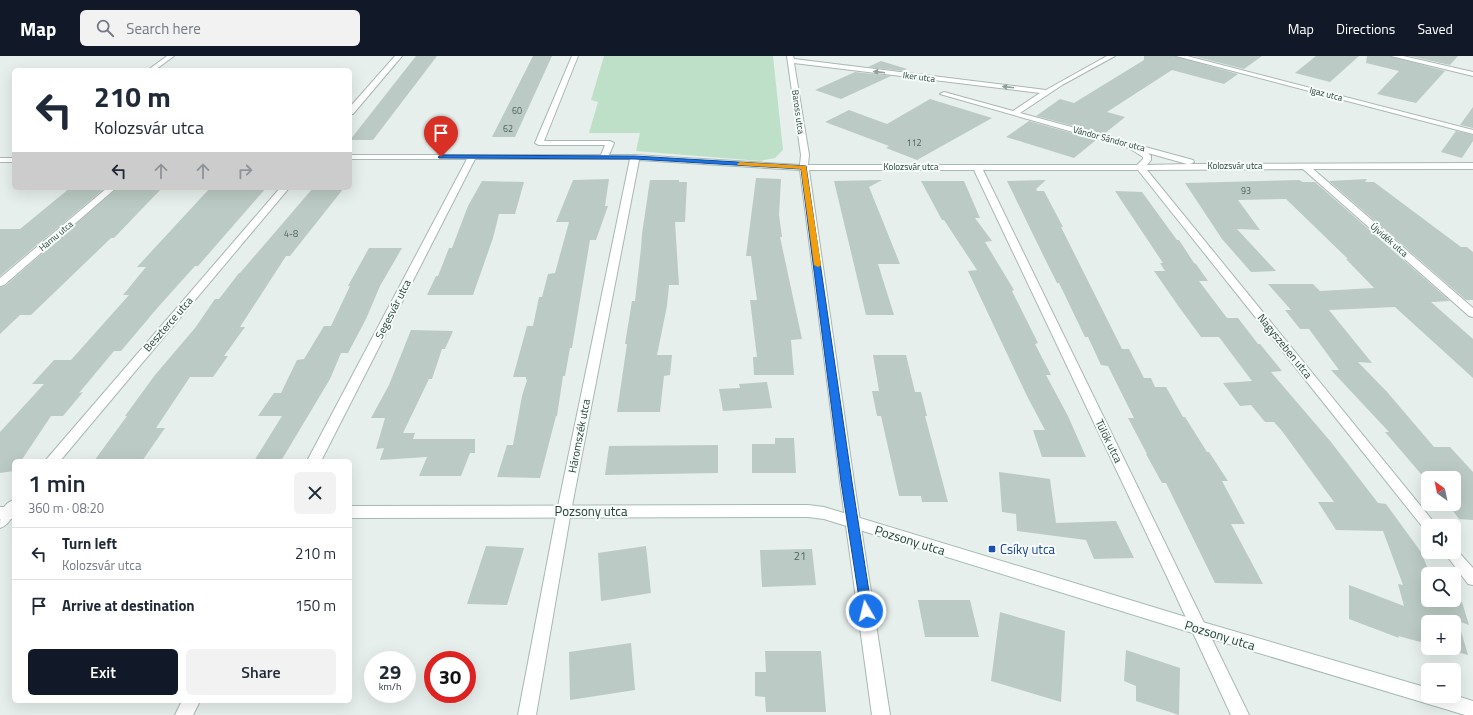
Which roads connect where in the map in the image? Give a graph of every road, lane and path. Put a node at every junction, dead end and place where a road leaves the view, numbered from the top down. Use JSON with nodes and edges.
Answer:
{"nodes":[{"id":1,"x":171,"y":56,"type":"edge"},
{"id":2,"x":398,"y":56,"type":"edge"},
{"id":3,"x":575,"y":56,"type":"edge"},
{"id":4,"x":1112,"y":56,"type":"edge"},
{"id":5,"x":1179,"y":56,"type":"edge"},
{"id":6,"x":1394,"y":56,"type":"edge"},
{"id":7,"x":791,"y":59,"type":"edge"},
{"id":8,"x":154,"y":68,"type":"edge"},
{"id":9,"x":1473,"y":74,"type":"edge"},
{"id":10,"x":1047,"y":92,"type":"junction"},
{"id":11,"x":944,"y":94,"type":"dead end"},
{"id":12,"x":352,"y":110,"type":"edge"},
{"id":13,"x":1014,"y":113,"type":"junction"},
{"id":14,"x":1473,"y":132,"type":"edge"},
{"id":15,"x":1132,"y":146,"type":"junction"},
{"id":16,"x":352,"y":157,"type":"edge"},
{"id":17,"x":472,"y":157,"type":"junction"},
{"id":18,"x":604,"y":157,"type":"junction"},
{"id":19,"x":635,"y":157,"type":"junction"},
{"id":20,"x":0,"y":160,"type":"edge"},
{"id":21,"x":12,"y":160,"type":"edge"},
{"id":22,"x":1140,"y":166,"type":"junction"},
{"id":23,"x":1204,"y":166,"type":"junction"},
{"id":24,"x":1305,"y":166,"type":"junction"},
{"id":25,"x":1472,"y":166,"type":"edge"},
{"id":26,"x":804,"y":167,"type":"junction"},
{"id":27,"x":977,"y":167,"type":"junction"},
{"id":28,"x":110,"y":190,"type":"edge"},
{"id":29,"x":283,"y":190,"type":"edge"},
{"id":30,"x":0,"y":283,"type":"edge"},
{"id":31,"x":1473,"y":314,"type":"edge"},
{"id":32,"x":54,"y":459,"type":"edge"},
{"id":33,"x":315,"y":459,"type":"edge"},
{"id":34,"x":352,"y":512,"type":"edge"},
{"id":35,"x":564,"y":512,"type":"junction"},
{"id":36,"x":1424,"y":519,"type":"edge"},
{"id":37,"x":854,"y":522,"type":"junction"},
{"id":38,"x":1457,"y":559,"type":"edge"},
{"id":39,"x":1473,"y":579,"type":"edge"},
{"id":40,"x":1198,"y":628,"type":"junction"},
{"id":41,"x":1421,"y":694,"type":"edge"},
{"id":42,"x":190,"y":703,"type":"edge"},
{"id":43,"x":1453,"y":703,"type":"edge"},
{"id":44,"x":1473,"y":709,"type":"edge"},
{"id":45,"x":184,"y":715,"type":"edge"},
{"id":46,"x":527,"y":715,"type":"edge"},
{"id":47,"x":881,"y":715,"type":"edge"},
{"id":48,"x":1240,"y":715,"type":"edge"}],
"edges":[{"from":1,"to":8,"type":"street"},
{"from":2,"to":12,"type":"street"},
{"from":3,"to":18,"type":"street"},
{"from":4,"to":10,"type":"street"},
{"from":5,"to":14,"type":"street","name":"Igaz utca"},
{"from":6,"to":9,"type":"street"},
{"from":10,"to":7,"type":"street","name":"Iker utca","one_way":true},
{"from":7,"to":26,"type":"street","name":"Baross utca"},
{"from":10,"to":13,"type":"street"},
{"from":11,"to":13,"type":"street","name":"Vándor Sándor utca"},
{"from":13,"to":15,"type":"street","name":"Vándor Sándor utca"},
{"from":15,"to":22,"type":"street"},
{"from":15,"to":23,"type":"street","name":"Vándor Sándor utca"},
{"from":16,"to":17,"type":"street","name":"Kolozsvár utca"},
{"from":17,"to":18,"type":"street","name":"Kolozsvár utca"},
{"from":17,"to":33,"type":"street","name":"Segesvár utca"},
{"from":18,"to":19,"type":"street","name":"Kolozsvár utca"},
{"from":19,"to":26,"type":"street","name":"Kolozsvár utca"},
{"from":19,"to":35,"type":"street","name":"Háromszék utca"},
{"from":20,"to":21,"type":"street"},
{"from":22,"to":23,"type":"street","name":"Kolozsvár utca"},
{"from":22,"to":27,"type":"street","name":"Kolozsvár utca"},
{"from":22,"to":36,"type":"street","name":"Nagyszeben utca"},
{"from":23,"to":24,"type":"street","name":"Kolozsvár utca"},
{"from":24,"to":25,"type":"street","name":"Kolozsvár utca"},
{"from":24,"to":31,"type":"street","name":"Újvidék utca"},
{"from":26,"to":27,"type":"street","name":"Kolozsvár utca"},
{"from":26,"to":37,"type":"street"},
{"from":27,"to":40,"type":"street","name":"Tülök utca"},
{"from":28,"to":30,"type":"street","name":"Hamu utca"},
{"from":29,"to":32,"type":"street","name":"Beszterce utca"},
{"from":34,"to":35,"type":"street","name":"Pozsony utca"},
{"from":35,"to":37,"type":"street","name":"Pozsony utca"},
{"from":35,"to":46,"type":"street","name":"Háromszék utca"},
{"from":37,"to":40,"type":"street","name":"Pozsony utca"},
{"from":37,"to":47,"type":"street"},
{"from":38,"to":39,"type":"street"},
{"from":40,"to":41,"type":"street","name":"Pozsony utca"},
{"from":40,"to":48,"type":"street","name":"Tülök utca"},
{"from":42,"to":45,"type":"street"},
{"from":43,"to":44,"type":"street","name":"Pozsony utca"}]}
